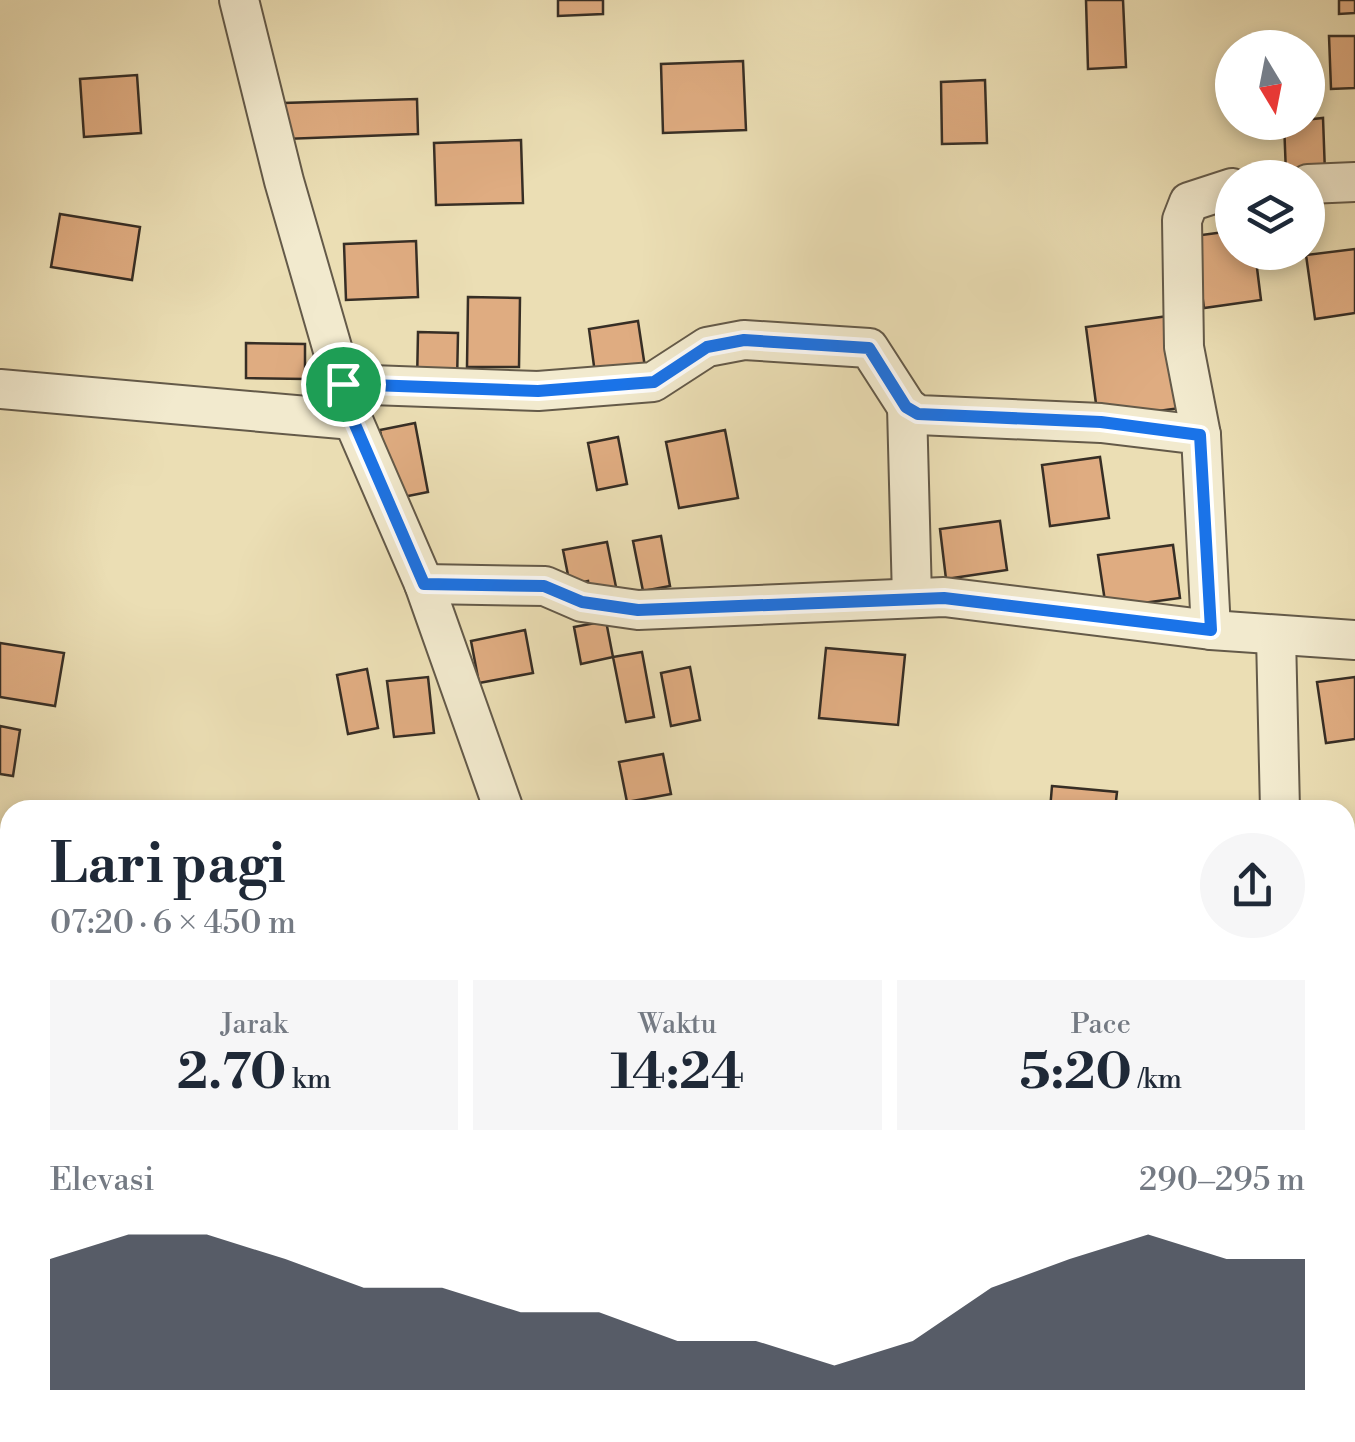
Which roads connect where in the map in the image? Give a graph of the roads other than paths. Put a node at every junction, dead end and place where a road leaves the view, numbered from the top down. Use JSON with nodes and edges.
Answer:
{"nodes":[{"id":1,"x":239,"y":0,"type":"edge"},
{"id":2,"x":1355,"y":182,"type":"edge"},
{"id":3,"x":1325,"y":183,"type":"edge"},
{"id":4,"x":1215,"y":194,"type":"edge"},
{"id":5,"x":0,"y":388,"type":"edge"},
{"id":6,"x":348,"y":402,"type":"junction"},
{"id":7,"x":906,"y":407,"type":"junction"},
{"id":8,"x":1200,"y":435,"type":"junction"},
{"id":9,"x":424,"y":584,"type":"junction"},
{"id":10,"x":912,"y":598,"type":"junction"},
{"id":11,"x":1211,"y":630,"type":"junction"},
{"id":12,"x":1276,"y":636,"type":"junction"},
{"id":13,"x":1355,"y":640,"type":"edge"},
{"id":14,"x":500,"y":800,"type":"edge"},
{"id":15,"x":1280,"y":800,"type":"edge"}],
"edges":[{"from":1,"to":6,"type":"street"},
{"from":2,"to":3,"type":"street"},
{"from":4,"to":8,"type":"street"},
{"from":5,"to":6,"type":"street"},
{"from":6,"to":7,"type":"street"},
{"from":6,"to":9,"type":"street"},
{"from":7,"to":8,"type":"street"},
{"from":7,"to":10,"type":"street"},
{"from":8,"to":11,"type":"street"},
{"from":9,"to":10,"type":"street"},
{"from":9,"to":14,"type":"street"},
{"from":10,"to":11,"type":"street"},
{"from":11,"to":12,"type":"street"},
{"from":12,"to":13,"type":"street"},
{"from":12,"to":15,"type":"street"}]}
